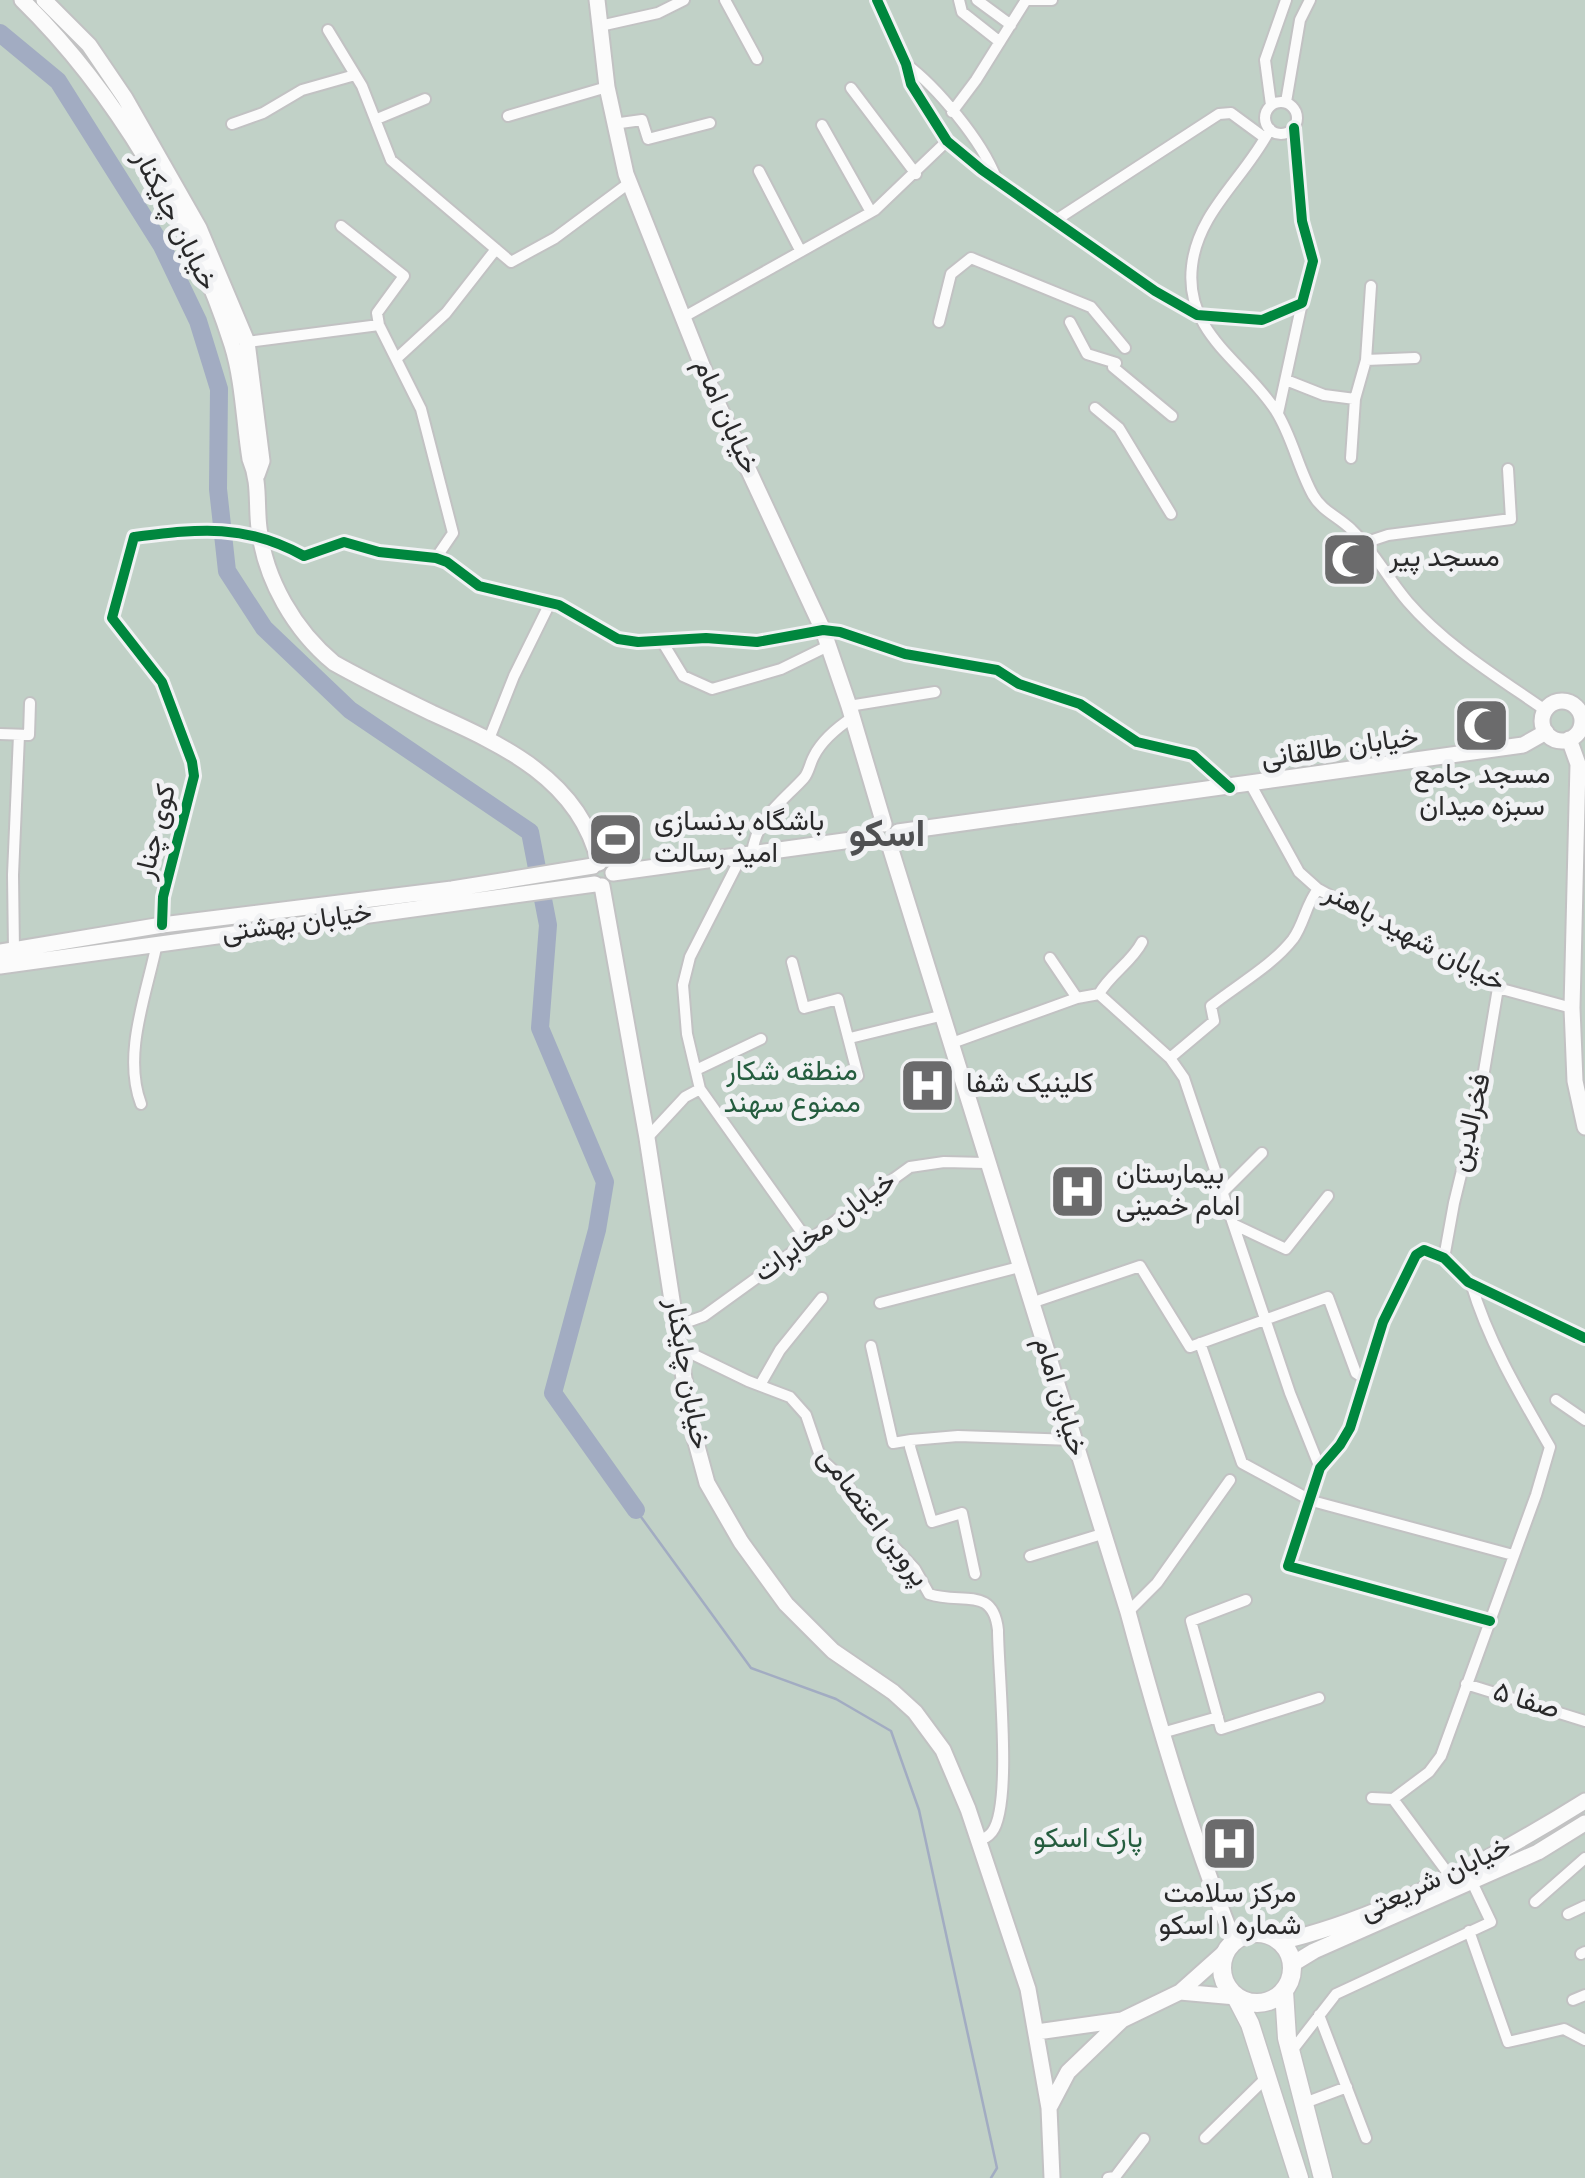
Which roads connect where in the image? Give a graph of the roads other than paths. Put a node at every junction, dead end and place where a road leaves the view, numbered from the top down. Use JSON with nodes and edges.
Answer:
{"nodes":[{"id":1,"x":22,"y":0,"type":"edge"},
{"id":2,"x":44,"y":0,"type":"edge"},
{"id":3,"x":597,"y":0,"type":"edge"},
{"id":4,"x":684,"y":0,"type":"edge"},
{"id":5,"x":725,"y":0,"type":"edge"},
{"id":6,"x":877,"y":0,"type":"edge"},
{"id":7,"x":959,"y":0,"type":"edge"},
{"id":8,"x":976,"y":0,"type":"edge"},
{"id":9,"x":1028,"y":0,"type":"edge"},
{"id":10,"x":1052,"y":0,"type":"edge"},
{"id":11,"x":1286,"y":0,"type":"edge"},
{"id":12,"x":1310,"y":0,"type":"edge"},
{"id":13,"x":1011,"y":25,"type":"junction"},
{"id":14,"x":600,"y":26,"type":"junction"},
{"id":15,"x":328,"y":30,"type":"dead end"},
{"id":16,"x":1000,"y":42,"type":"junction"},
{"id":17,"x":757,"y":59,"type":"dead end"},
{"id":18,"x":906,"y":64,"type":"junction"},
{"id":19,"x":356,"y":75,"type":"junction"},
{"id":20,"x":607,"y":87,"type":"junction"},
{"id":21,"x":851,"y":88,"type":"dead end"},
{"id":22,"x":425,"y":99,"type":"dead end"},
{"id":23,"x":1286,"y":102,"type":"junction"},
{"id":24,"x":1271,"y":105,"type":"junction"},
{"id":25,"x":952,"y":112,"type":"junction"},
{"id":26,"x":508,"y":116,"type":"dead end"},
{"id":27,"x":377,"y":119,"type":"junction"},
{"id":28,"x":710,"y":123,"type":"dead end"},
{"id":29,"x":232,"y":124,"type":"dead end"},
{"id":30,"x":613,"y":124,"type":"junction"},
{"id":31,"x":822,"y":125,"type":"dead end"},
{"id":32,"x":1294,"y":128,"type":"junction"},
{"id":33,"x":1268,"y":134,"type":"junction"},
{"id":34,"x":947,"y":141,"type":"junction"},
{"id":35,"x":758,"y":171,"type":"dead end"},
{"id":36,"x":916,"y":174,"type":"junction"},
{"id":37,"x":996,"y":179,"type":"junction"},
{"id":38,"x":629,"y":184,"type":"junction"},
{"id":39,"x":871,"y":212,"type":"junction"},
{"id":40,"x":1056,"y":220,"type":"junction"},
{"id":41,"x":341,"y":226,"type":"dead end"},
{"id":42,"x":496,"y":249,"type":"junction"},
{"id":43,"x":800,"y":250,"type":"junction"},
{"id":44,"x":1371,"y":286,"type":"dead end"},
{"id":45,"x":1302,"y":303,"type":"junction"},
{"id":46,"x":1197,"y":315,"type":"junction"},
{"id":47,"x":682,"y":318,"type":"junction"},
{"id":48,"x":939,"y":322,"type":"dead end"},
{"id":49,"x":1070,"y":322,"type":"dead end"},
{"id":50,"x":379,"y":325,"type":"junction"},
{"id":51,"x":247,"y":342,"type":"junction"},
{"id":52,"x":1125,"y":348,"type":"dead end"},
{"id":53,"x":396,"y":358,"type":"junction"},
{"id":54,"x":1415,"y":358,"type":"dead end"},
{"id":55,"x":1366,"y":360,"type":"junction"},
{"id":56,"x":1286,"y":380,"type":"junction"},
{"id":57,"x":1355,"y":399,"type":"junction"},
{"id":58,"x":1095,"y":408,"type":"dead end"},
{"id":59,"x":1278,"y":414,"type":"junction"},
{"id":60,"x":1172,"y":416,"type":"dead end"},
{"id":61,"x":1351,"y":458,"type":"dead end"},
{"id":62,"x":1508,"y":469,"type":"dead end"},
{"id":63,"x":257,"y":475,"type":"junction"},
{"id":64,"x":1171,"y":514,"type":"dead end"},
{"id":65,"x":260,"y":535,"type":"junction"},
{"id":66,"x":1364,"y":543,"type":"junction"},
{"id":67,"x":436,"y":558,"type":"junction"},
{"id":68,"x":550,"y":603,"type":"junction"},
{"id":69,"x":826,"y":638,"type":"junction"},
{"id":70,"x":664,"y":642,"type":"junction"},
{"id":71,"x":935,"y":692,"type":"dead end"},
{"id":72,"x":30,"y":703,"type":"dead end"},
{"id":73,"x":1545,"y":710,"type":"junction"},
{"id":74,"x":851,"y":712,"type":"junction"},
{"id":75,"x":1580,"y":728,"type":"edge"},
{"id":76,"x":1546,"y":732,"type":"junction"},
{"id":77,"x":0,"y":734,"type":"edge"},
{"id":78,"x":18,"y":735,"type":"junction"},
{"id":79,"x":490,"y":739,"type":"junction"},
{"id":80,"x":1251,"y":785,"type":"junction"},
{"id":81,"x":1230,"y":788,"type":"junction"},
{"id":82,"x":885,"y":831,"type":"junction"},
{"id":83,"x":747,"y":854,"type":"junction"},
{"id":84,"x":600,"y":874,"type":"junction"},
{"id":85,"x":0,"y":875,"type":"edge"},
{"id":86,"x":13,"y":875,"type":"junction"},
{"id":87,"x":523,"y":885,"type":"junction"},
{"id":88,"x":1318,"y":889,"type":"junction"},
{"id":89,"x":162,"y":926,"type":"junction"},
{"id":90,"x":1142,"y":942,"type":"dead end"},
{"id":91,"x":157,"y":943,"type":"junction"},
{"id":92,"x":7,"y":951,"type":"edge"},
{"id":93,"x":1050,"y":958,"type":"dead end"},
{"id":94,"x":792,"y":962,"type":"dead end"},
{"id":95,"x":0,"y":966,"type":"edge"},
{"id":96,"x":1498,"y":988,"type":"junction"},
{"id":97,"x":1098,"y":994,"type":"junction"},
{"id":98,"x":1077,"y":998,"type":"junction"},
{"id":99,"x":1572,"y":1008,"type":"junction"},
{"id":100,"x":944,"y":1015,"type":"junction"},
{"id":101,"x":760,"y":1038,"type":"dead end"},
{"id":102,"x":850,"y":1038,"type":"junction"},
{"id":103,"x":952,"y":1043,"type":"junction"},
{"id":104,"x":1170,"y":1058,"type":"junction"},
{"id":105,"x":696,"y":1070,"type":"junction"},
{"id":106,"x":858,"y":1076,"type":"dead end"},
{"id":107,"x":700,"y":1089,"type":"junction"},
{"id":108,"x":141,"y":1104,"type":"dead end"},
{"id":109,"x":1585,"y":1127,"type":"edge"},
{"id":110,"x":647,"y":1138,"type":"junction"},
{"id":111,"x":1262,"y":1153,"type":"dead end"},
{"id":112,"x":986,"y":1163,"type":"junction"},
{"id":113,"x":1224,"y":1190,"type":"junction"},
{"id":114,"x":1328,"y":1196,"type":"dead end"},
{"id":115,"x":1235,"y":1225,"type":"junction"},
{"id":116,"x":808,"y":1241,"type":"junction"},
{"id":117,"x":1444,"y":1258,"type":"junction"},
{"id":118,"x":1019,"y":1267,"type":"junction"},
{"id":119,"x":1471,"y":1283,"type":"junction"},
{"id":120,"x":822,"y":1298,"type":"dead end"},
{"id":121,"x":880,"y":1303,"type":"dead end"},
{"id":122,"x":1031,"y":1304,"type":"junction"},
{"id":123,"x":1266,"y":1320,"type":"junction"},
{"id":124,"x":676,"y":1326,"type":"junction"},
{"id":125,"x":1585,"y":1338,"type":"edge"},
{"id":126,"x":1195,"y":1345,"type":"junction"},
{"id":127,"x":872,"y":1346,"type":"dead end"},
{"id":128,"x":680,"y":1348,"type":"junction"},
{"id":129,"x":1364,"y":1378,"type":"junction"},
{"id":130,"x":760,"y":1385,"type":"junction"},
{"id":131,"x":1556,"y":1400,"type":"dead end"},
{"id":132,"x":1585,"y":1420,"type":"edge"},
{"id":133,"x":911,"y":1440,"type":"junction"},
{"id":134,"x":1073,"y":1440,"type":"junction"},
{"id":135,"x":1320,"y":1468,"type":"junction"},
{"id":136,"x":1230,"y":1480,"type":"dead end"},
{"id":137,"x":1312,"y":1501,"type":"junction"},
{"id":138,"x":1102,"y":1534,"type":"junction"},
{"id":139,"x":1513,"y":1555,"type":"junction"},
{"id":140,"x":1030,"y":1556,"type":"dead end"},
{"id":141,"x":975,"y":1574,"type":"dead end"},
{"id":142,"x":1246,"y":1600,"type":"dead end"},
{"id":143,"x":1128,"y":1612,"type":"junction"},
{"id":144,"x":1490,"y":1621,"type":"junction"},
{"id":145,"x":1466,"y":1684,"type":"junction"},
{"id":146,"x":1319,"y":1698,"type":"dead end"},
{"id":147,"x":1218,"y":1716,"type":"junction"},
{"id":148,"x":1585,"y":1721,"type":"edge"},
{"id":149,"x":1162,"y":1733,"type":"junction"},
{"id":150,"x":1372,"y":1798,"type":"dead end"},
{"id":151,"x":1394,"y":1799,"type":"junction"},
{"id":152,"x":1585,"y":1801,"type":"edge"},
{"id":153,"x":1585,"y":1824,"type":"edge"},
{"id":154,"x":979,"y":1840,"type":"junction"},
{"id":155,"x":1585,"y":1858,"type":"edge"},
{"id":156,"x":1462,"y":1875,"type":"junction"},
{"id":157,"x":1534,"y":1902,"type":"dead end"},
{"id":158,"x":1585,"y":1906,"type":"edge"},
{"id":159,"x":1568,"y":1914,"type":"dead end"},
{"id":160,"x":1469,"y":1931,"type":"junction"},
{"id":161,"x":1280,"y":1942,"type":"junction"},
{"id":162,"x":1230,"y":1946,"type":"junction"},
{"id":163,"x":1292,"y":1965,"type":"junction"},
{"id":164,"x":1284,"y":1990,"type":"junction"},
{"id":165,"x":1180,"y":1992,"type":"junction"},
{"id":166,"x":1585,"y":1995,"type":"edge"},
{"id":167,"x":1236,"y":1997,"type":"junction"},
{"id":168,"x":1572,"y":2000,"type":"dead end"},
{"id":169,"x":1319,"y":2015,"type":"junction"},
{"id":170,"x":1122,"y":2020,"type":"junction"},
{"id":171,"x":1038,"y":2039,"type":"junction"},
{"id":172,"x":1585,"y":2040,"type":"edge"},
{"id":173,"x":1290,"y":2052,"type":"junction"},
{"id":174,"x":1082,"y":2056,"type":"junction"},
{"id":175,"x":1267,"y":2077,"type":"junction"},
{"id":176,"x":1347,"y":2086,"type":"junction"},
{"id":177,"x":1302,"y":2104,"type":"junction"},
{"id":178,"x":1049,"y":2108,"type":"junction"},
{"id":179,"x":1205,"y":2138,"type":"dead end"},
{"id":180,"x":1366,"y":2138,"type":"dead end"},
{"id":181,"x":1144,"y":2139,"type":"dead end"},
{"id":182,"x":1052,"y":2178,"type":"edge"},
{"id":183,"x":1108,"y":2178,"type":"edge"},
{"id":184,"x":1299,"y":2178,"type":"edge"},
{"id":185,"x":1323,"y":2178,"type":"edge"}],
"edges":[{"from":1,"to":63,"type":"main road","name":"خیابان چایکنار"},
{"from":2,"to":51,"type":"main road","name":"خیابان چایکنار"},
{"from":3,"to":14,"type":"main road","name":"خیابان امام"},
{"from":4,"to":14,"type":"street"},
{"from":5,"to":17,"type":"street"},
{"from":6,"to":18,"type":"street"},
{"from":7,"to":16,"type":"street"},
{"from":8,"to":13,"type":"street"},
{"from":9,"to":10,"type":"street"},
{"from":9,"to":13,"type":"street"},
{"from":11,"to":24,"type":"street"},
{"from":12,"to":23,"type":"street"},
{"from":13,"to":16,"type":"street"},
{"from":14,"to":20,"type":"main road","name":"خیابان امام"},
{"from":15,"to":19,"type":"street"},
{"from":16,"to":25,"type":"street"},
{"from":18,"to":25,"type":"street"},
{"from":18,"to":34,"type":"street"},
{"from":19,"to":27,"type":"street"},
{"from":19,"to":29,"type":"street"},
{"from":20,"to":26,"type":"street"},
{"from":20,"to":30,"type":"main road","name":"خیابان امام"},
{"from":21,"to":36,"type":"street"},
{"from":22,"to":27,"type":"street"},
{"from":23,"to":24,"type":"street"},
{"from":23,"to":32,"type":"street"},
{"from":24,"to":33,"type":"street"},
{"from":25,"to":37,"type":"street"},
{"from":27,"to":42,"type":"street"},
{"from":28,"to":30,"type":"street"},
{"from":30,"to":38,"type":"main road","name":"خیابان امام"},
{"from":31,"to":39,"type":"street"},
{"from":32,"to":33,"type":"street"},
{"from":32,"to":45,"type":"street"},
{"from":33,"to":40,"type":"street"},
{"from":33,"to":46,"type":"street"},
{"from":34,"to":36,"type":"street"},
{"from":34,"to":37,"type":"street"},
{"from":35,"to":43,"type":"street"},
{"from":36,"to":39,"type":"street"},
{"from":37,"to":40,"type":"street"},
{"from":38,"to":42,"type":"street"},
{"from":38,"to":47,"type":"main road","name":"خیابان امام"},
{"from":39,"to":43,"type":"street"},
{"from":40,"to":46,"type":"street"},
{"from":41,"to":50,"type":"street"},
{"from":42,"to":53,"type":"street"},
{"from":43,"to":47,"type":"street"},
{"from":44,"to":55,"type":"street"},
{"from":45,"to":46,"type":"street"},
{"from":45,"to":56,"type":"street"},
{"from":46,"to":59,"type":"street"},
{"from":47,"to":69,"type":"main road","name":"خیابان امام"},
{"from":48,"to":52,"type":"street"},
{"from":49,"to":60,"type":"street"},
{"from":50,"to":51,"type":"street"},
{"from":50,"to":53,"type":"street"},
{"from":51,"to":63,"type":"main road","name":"خیابان چایکنار"},
{"from":53,"to":67,"type":"street"},
{"from":54,"to":55,"type":"street"},
{"from":55,"to":57,"type":"street"},
{"from":56,"to":57,"type":"street"},
{"from":56,"to":59,"type":"street"},
{"from":57,"to":61,"type":"street"},
{"from":58,"to":64,"type":"street"},
{"from":59,"to":66,"type":"street"},
{"from":62,"to":66,"type":"street"},
{"from":63,"to":65,"type":"main road","name":"خیابان چایکنار"},
{"from":65,"to":67,"type":"street"},
{"from":65,"to":79,"type":"main road","name":"خیابان چایکنار"},
{"from":65,"to":89,"type":"street","name":"کوی چنار"},
{"from":66,"to":73,"type":"street"},
{"from":67,"to":68,"type":"street"},
{"from":68,"to":70,"type":"street"},
{"from":68,"to":79,"type":"street"},
{"from":69,"to":70,"type":"street"},
{"from":69,"to":70,"type":"street"},
{"from":69,"to":74,"type":"main road","name":"خیابان امام"},
{"from":69,"to":81,"type":"street"},
{"from":71,"to":74,"type":"street"},
{"from":72,"to":78,"type":"street"},
{"from":73,"to":75,"type":"main road"},
{"from":73,"to":76,"type":"main road"},
{"from":74,"to":82,"type":"main road","name":"خیابان امام"},
{"from":74,"to":83,"type":"street"},
{"from":75,"to":76,"type":"main road"},
{"from":75,"to":99,"type":"main road"},
{"from":76,"to":80,"type":"main road","name":"خیابان طالقانی"},
{"from":77,"to":78,"type":"street"},
{"from":78,"to":86,"type":"street"},
{"from":79,"to":84,"type":"main road","name":"خیابان چایکنار"},
{"from":80,"to":81,"type":"main road","name":"خیابان طالقانی"},
{"from":80,"to":88,"type":"street","name":"خیابان شهید باهنر"},
{"from":81,"to":82,"type":"main road","name":"خیابان طالقانی"},
{"from":82,"to":83,"type":"main road","name":"خیابان طالقانی"},
{"from":82,"to":100,"type":"main road","name":"خیابان امام"},
{"from":83,"to":84,"type":"main road","name":"خیابان طالقانی"},
{"from":83,"to":105,"type":"street"},
{"from":84,"to":87,"type":"main road","name":"خیابان بهشتی"},
{"from":84,"to":87,"type":"main road","name":"خیابان بهشتی"},
{"from":84,"to":110,"type":"main road","name":"خیابان چایکنار"},
{"from":85,"to":86,"type":"street"},
{"from":86,"to":92,"type":"street"},
{"from":87,"to":89,"type":"main road","name":"خیابان بهشتی"},
{"from":87,"to":91,"type":"main road","name":"خیابان بهشتی"},
{"from":88,"to":96,"type":"street","name":"خیابان شهید باهنر"},
{"from":88,"to":104,"type":"street"},
{"from":89,"to":92,"type":"main road","name":"خیابان بهشتی"},
{"from":90,"to":97,"type":"street"},
{"from":91,"to":95,"type":"main road","name":"خیابان بهشتی"},
{"from":91,"to":108,"type":"street"},
{"from":93,"to":98,"type":"street"},
{"from":94,"to":102,"type":"street"},
{"from":96,"to":99,"type":"street","name":"خیابان شهید باهنر"},
{"from":96,"to":117,"type":"street","name":"فخرالدین"},
{"from":97,"to":98,"type":"street"},
{"from":97,"to":104,"type":"street"},
{"from":98,"to":103,"type":"street"},
{"from":99,"to":109,"type":"main road"},
{"from":100,"to":102,"type":"street"},
{"from":100,"to":103,"type":"main road","name":"خیابان امام"},
{"from":101,"to":105,"type":"street"},
{"from":102,"to":106,"type":"street"},
{"from":103,"to":112,"type":"main road","name":"خیابان امام"},
{"from":104,"to":113,"type":"street"},
{"from":105,"to":107,"type":"street"},
{"from":107,"to":110,"type":"street"},
{"from":107,"to":116,"type":"street"},
{"from":110,"to":124,"type":"main road","name":"خیابان چایکنار"},
{"from":111,"to":113,"type":"street"},
{"from":112,"to":116,"type":"street","name":"خیابان مخابرات"},
{"from":112,"to":118,"type":"main road","name":"خیابان امام"},
{"from":113,"to":115,"type":"street"},
{"from":114,"to":115,"type":"street"},
{"from":115,"to":123,"type":"street"},
{"from":116,"to":124,"type":"street","name":"خیابان مخابرات"},
{"from":117,"to":119,"type":"street"},
{"from":117,"to":129,"type":"street"},
{"from":118,"to":121,"type":"street"},
{"from":118,"to":122,"type":"main road","name":"خیابان امام"},
{"from":119,"to":125,"type":"street"},
{"from":119,"to":139,"type":"street"},
{"from":120,"to":130,"type":"street"},
{"from":122,"to":126,"type":"street"},
{"from":122,"to":134,"type":"main road","name":"خیابان امام"},
{"from":123,"to":126,"type":"street"},
{"from":123,"to":129,"type":"street"},
{"from":123,"to":135,"type":"street"},
{"from":124,"to":128,"type":"main road","name":"خیابان چایکنار"},
{"from":126,"to":137,"type":"street"},
{"from":127,"to":133,"type":"street"},
{"from":128,"to":130,"type":"street","name":"پروین اعتصامی"},
{"from":128,"to":154,"type":"main road","name":"خیابان چایکنار"},
{"from":129,"to":135,"type":"street"},
{"from":130,"to":154,"type":"street","name":"پروین اعتصامی"},
{"from":131,"to":132,"type":"street"},
{"from":133,"to":134,"type":"street"},
{"from":133,"to":141,"type":"street"},
{"from":134,"to":138,"type":"main road","name":"خیابان امام"},
{"from":135,"to":137,"type":"street"},
{"from":136,"to":143,"type":"street"},
{"from":137,"to":139,"type":"street"},
{"from":137,"to":144,"type":"street"},
{"from":138,"to":140,"type":"street"},
{"from":138,"to":143,"type":"main road","name":"خیابان امام"},
{"from":139,"to":144,"type":"street"},
{"from":142,"to":147,"type":"street"},
{"from":143,"to":149,"type":"main road","name":"خیابان امام"},
{"from":144,"to":145,"type":"street"},
{"from":145,"to":148,"type":"street","name":"صفا ۵"},
{"from":145,"to":151,"type":"street"},
{"from":146,"to":147,"type":"street"},
{"from":147,"to":149,"type":"street"},
{"from":149,"to":162,"type":"main road","name":"خیابان امام"},
{"from":150,"to":151,"type":"street"},
{"from":151,"to":156,"type":"street"},
{"from":152,"to":156,"type":"main road","name":"خیابان شریعتی"},
{"from":153,"to":156,"type":"main road","name":"خیابان شریعتی"},
{"from":154,"to":171,"type":"main road","name":"خیابان چایکنار"},
{"from":155,"to":157,"type":"street"},
{"from":156,"to":160,"type":"street"},
{"from":156,"to":161,"type":"main road","name":"خیابان شریعتی"},
{"from":156,"to":163,"type":"main road","name":"خیابان شریعتی"},
{"from":158,"to":159,"type":"street"},
{"from":160,"to":169,"type":"street"},
{"from":160,"to":172,"type":"street"},
{"from":161,"to":162,"type":"main road"},
{"from":161,"to":163,"type":"main road"},
{"from":162,"to":165,"type":"main road"},
{"from":162,"to":167,"type":"main road"},
{"from":163,"to":164,"type":"main road"},
{"from":164,"to":167,"type":"main road"},
{"from":164,"to":173,"type":"main road"},
{"from":165,"to":167,"type":"main road"},
{"from":165,"to":170,"type":"main road"},
{"from":166,"to":168,"type":"street"},
{"from":167,"to":175,"type":"main road"},
{"from":169,"to":173,"type":"street"},
{"from":169,"to":176,"type":"street"},
{"from":170,"to":171,"type":"main road"},
{"from":170,"to":174,"type":"main road"},
{"from":171,"to":174,"type":"main road"},
{"from":171,"to":178,"type":"main road","name":"خیابان چایکنار"},
{"from":173,"to":177,"type":"main road"},
{"from":174,"to":178,"type":"main road"},
{"from":175,"to":179,"type":"street"},
{"from":175,"to":184,"type":"main road"},
{"from":176,"to":177,"type":"street"},
{"from":176,"to":180,"type":"street"},
{"from":177,"to":185,"type":"main road"},
{"from":178,"to":182,"type":"main road","name":"خیابان چایکنار"},
{"from":181,"to":183,"type":"street"}]}
